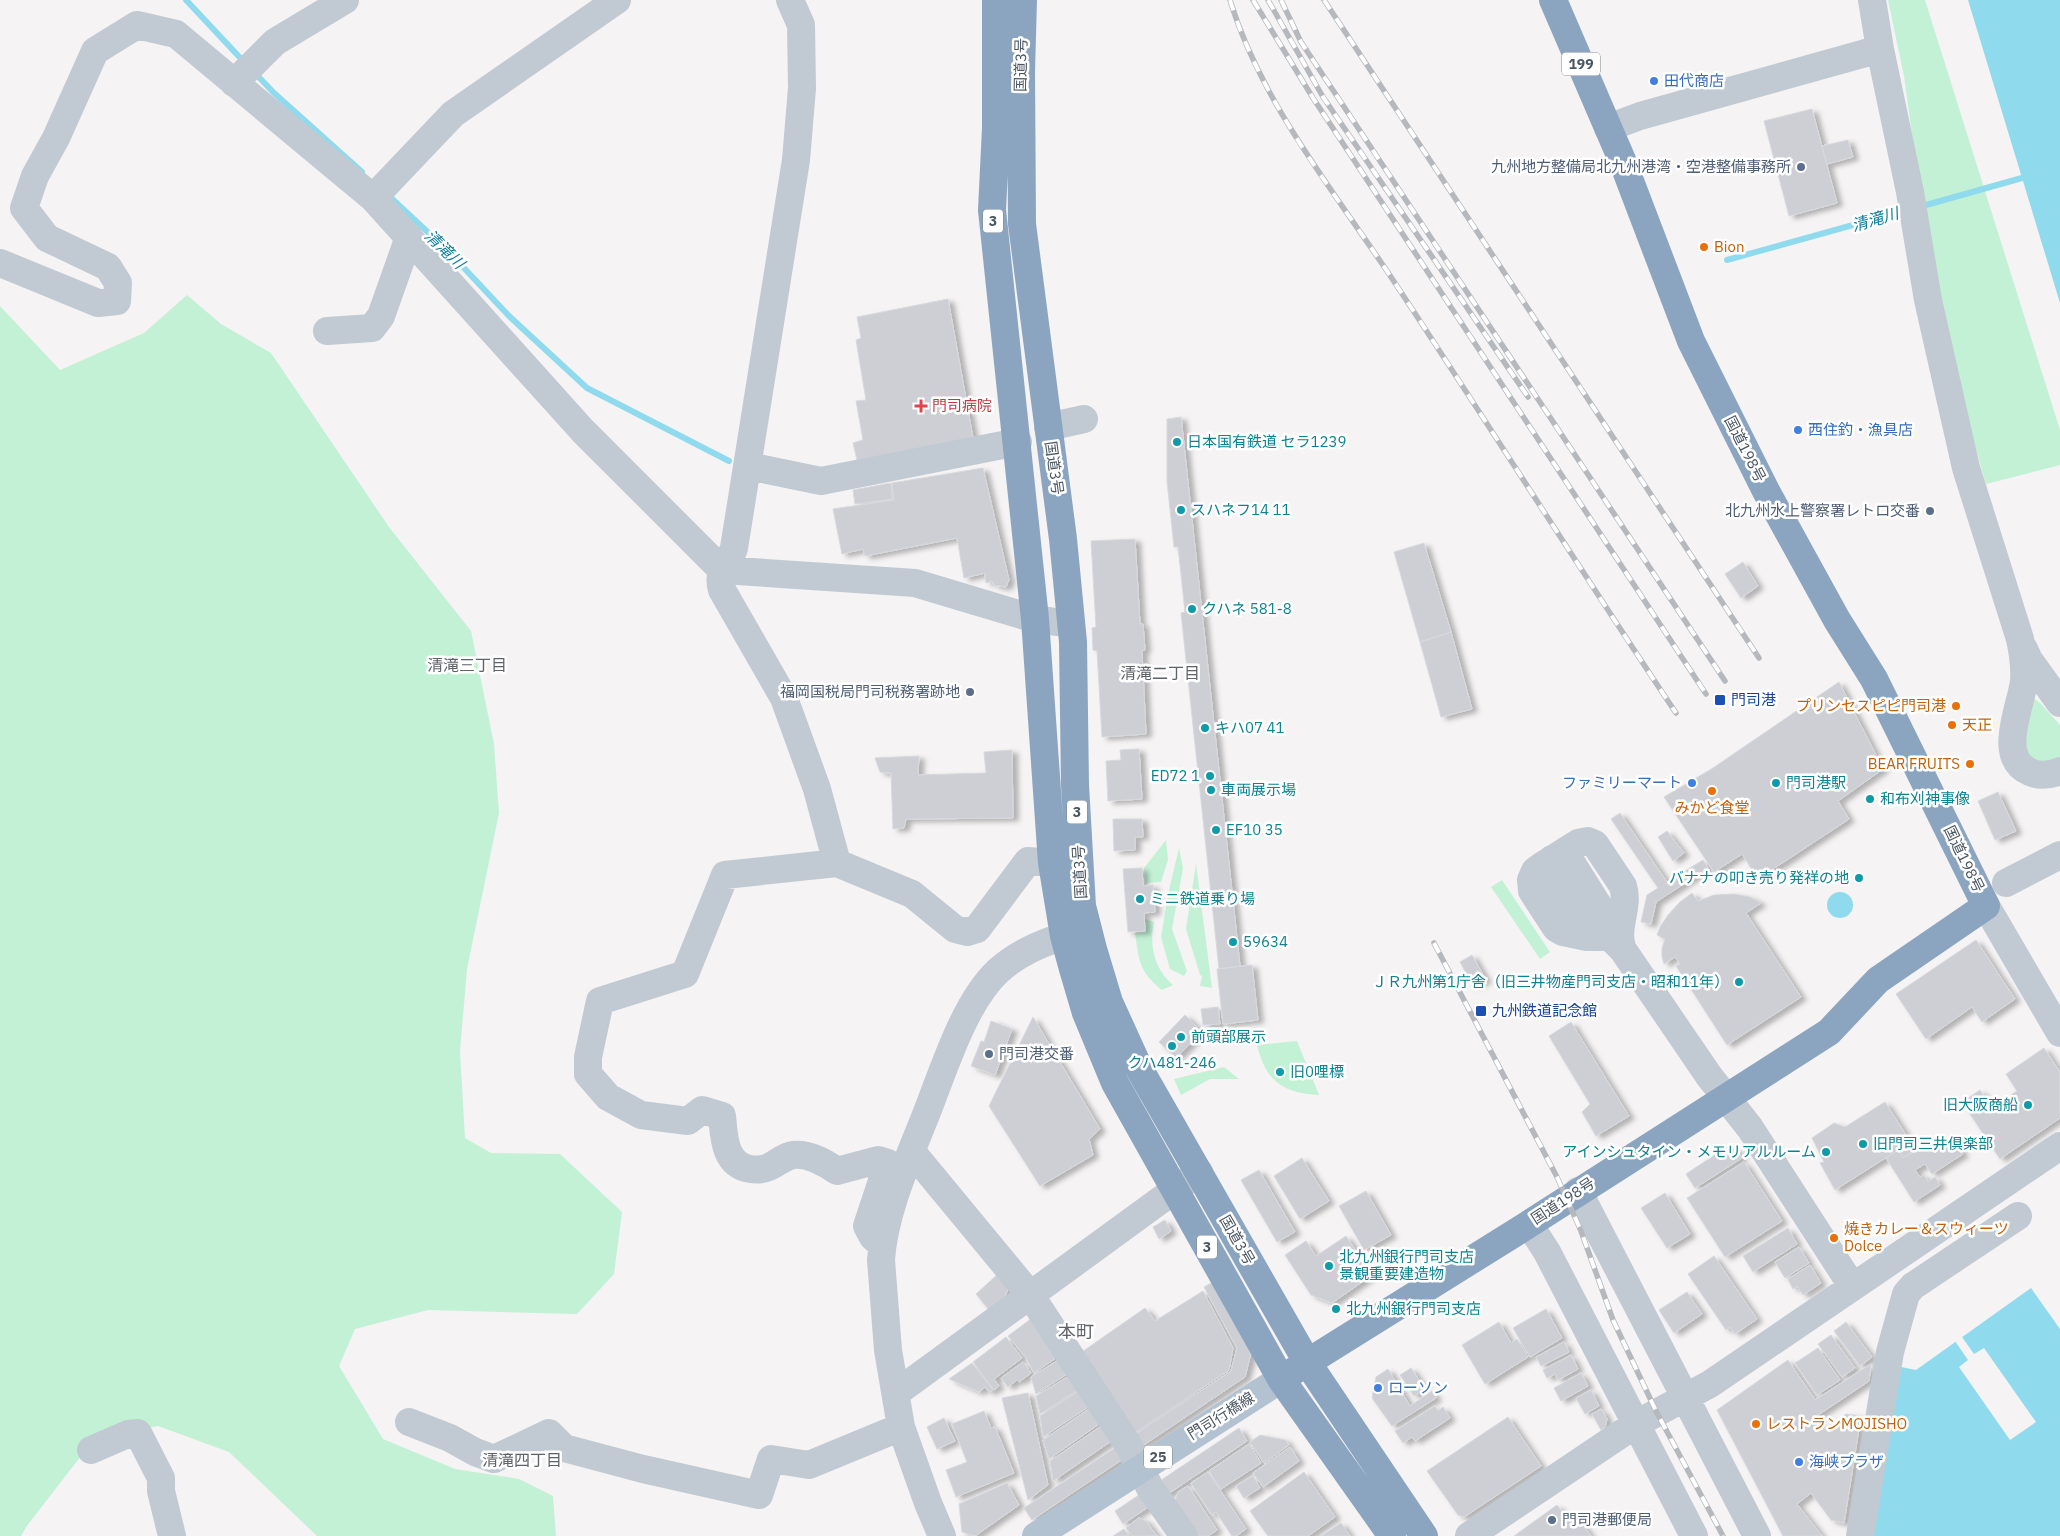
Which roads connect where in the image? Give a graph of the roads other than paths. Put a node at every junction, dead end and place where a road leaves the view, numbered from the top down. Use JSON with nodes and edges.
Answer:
{"nodes":[{"id":1,"x":345,"y":0,"type":"edge"},
{"id":2,"x":617,"y":0,"type":"edge"},
{"id":3,"x":790,"y":0,"type":"edge"},
{"id":4,"x":996,"y":0,"type":"edge"},
{"id":5,"x":1023,"y":0,"type":"edge"},
{"id":6,"x":1553,"y":0,"type":"edge"},
{"id":7,"x":1872,"y":0,"type":"edge"},
{"id":8,"x":1880,"y":49,"type":"junction"},
{"id":9,"x":234,"y":83,"type":"junction"},
{"id":10,"x":1608,"y":128,"type":"junction"},
{"id":11,"x":373,"y":198,"type":"junction"},
{"id":12,"x":409,"y":237,"type":"junction"},
{"id":13,"x":0,"y":263,"type":"edge"},
{"id":14,"x":327,"y":331,"type":"dead end"},
{"id":15,"x":1084,"y":419,"type":"dead end"},
{"id":16,"x":1048,"y":427,"type":"junction"},
{"id":17,"x":1018,"y":442,"type":"junction"},
{"id":18,"x":748,"y":466,"type":"junction"},
{"id":19,"x":722,"y":570,"type":"junction"},
{"id":20,"x":1035,"y":619,"type":"junction"},
{"id":21,"x":1071,"y":624,"type":"junction"},
{"id":22,"x":2020,"y":639,"type":"junction"},
{"id":23,"x":2060,"y":703,"type":"edge"},
{"id":24,"x":2060,"y":772,"type":"edge"},
{"id":25,"x":2060,"y":855,"type":"edge"},
{"id":26,"x":1552,"y":859,"type":"junction"},
{"id":27,"x":1052,"y":863,"type":"junction"},
{"id":28,"x":837,"y":864,"type":"junction"},
{"id":29,"x":2006,"y":883,"type":"dead end"},
{"id":30,"x":1986,"y":906,"type":"junction"},
{"id":31,"x":1064,"y":936,"type":"junction"},
{"id":32,"x":1587,"y":937,"type":"junction"},
{"id":33,"x":1623,"y":950,"type":"junction"},
{"id":34,"x":2060,"y":1033,"type":"edge"},
{"id":35,"x":1727,"y":1097,"type":"junction"},
{"id":36,"x":2060,"y":1146,"type":"edge"},
{"id":37,"x":912,"y":1152,"type":"junction"},
{"id":38,"x":1199,"y":1172,"type":"junction"},
{"id":39,"x":1175,"y":1189,"type":"junction"},
{"id":40,"x":1578,"y":1191,"type":"junction"},
{"id":41,"x":2018,"y":1216,"type":"dead end"},
{"id":42,"x":1529,"y":1224,"type":"junction"},
{"id":43,"x":882,"y":1245,"type":"junction"},
{"id":44,"x":1852,"y":1286,"type":"junction"},
{"id":45,"x":1031,"y":1296,"type":"junction"},
{"id":46,"x":1306,"y":1362,"type":"junction"},
{"id":47,"x":1281,"y":1379,"type":"junction"},
{"id":48,"x":896,"y":1393,"type":"junction"},
{"id":49,"x":1686,"y":1398,"type":"junction"},
{"id":50,"x":409,"y":1422,"type":"dead end"},
{"id":51,"x":1636,"y":1424,"type":"junction"},
{"id":52,"x":901,"y":1427,"type":"junction"},
{"id":53,"x":91,"y":1450,"type":"dead end"},
{"id":54,"x":1145,"y":1478,"type":"junction"},
{"id":55,"x":172,"y":1536,"type":"edge"},
{"id":56,"x":942,"y":1536,"type":"edge"},
{"id":57,"x":1036,"y":1536,"type":"edge"},
{"id":58,"x":1184,"y":1536,"type":"edge"},
{"id":59,"x":1392,"y":1536,"type":"edge"},
{"id":60,"x":1424,"y":1536,"type":"edge"},
{"id":61,"x":1468,"y":1536,"type":"edge"},
{"id":62,"x":1694,"y":1536,"type":"edge"},
{"id":63,"x":1757,"y":1536,"type":"edge"},
{"id":64,"x":1860,"y":1536,"type":"edge"}],
"edges":[{"from":1,"to":9,"type":"street"},
{"from":2,"to":11,"type":"street"},
{"from":3,"to":18,"type":"street"},
{"from":4,"to":17,"type":"highway","name":"国道3号","number":"3"},
{"from":5,"to":16,"type":"highway","name":"国道3号","number":"3"},
{"from":6,"to":10,"type":"highway","number":"199"},
{"from":7,"to":8,"type":"street"},
{"from":8,"to":10,"type":"street"},
{"from":8,"to":22,"type":"street"},
{"from":9,"to":11,"type":"street"},
{"from":9,"to":13,"type":"street"},
{"from":10,"to":30,"type":"highway","name":"国道198号"},
{"from":11,"to":12,"type":"street"},
{"from":12,"to":14,"type":"street"},
{"from":12,"to":19,"type":"street"},
{"from":15,"to":16,"type":"street"},
{"from":16,"to":21,"type":"highway","name":"国道3号","number":"3"},
{"from":17,"to":18,"type":"street"},
{"from":17,"to":20,"type":"highway","name":"国道3号","number":"3"},
{"from":18,"to":19,"type":"street"},
{"from":19,"to":20,"type":"street"},
{"from":19,"to":28,"type":"street"},
{"from":20,"to":21,"type":"street"},
{"from":20,"to":27,"type":"highway","name":"国道3号","number":"3"},
{"from":21,"to":38,"type":"highway","name":"国道3号","number":"3"},
{"from":22,"to":23,"type":"street"},
{"from":22,"to":24,"type":"street"},
{"from":25,"to":29,"type":"street"},
{"from":26,"to":32,"type":"street"},
{"from":26,"to":32,"type":"street"},
{"from":26,"to":33,"type":"street"},
{"from":27,"to":28,"type":"street"},
{"from":27,"to":31,"type":"highway","name":"国道3号","number":"3"},
{"from":28,"to":43,"type":"street"},
{"from":30,"to":34,"type":"street"},
{"from":30,"to":35,"type":"highway","name":"国道198号"},
{"from":31,"to":37,"type":"street"},
{"from":31,"to":39,"type":"highway","name":"国道3号","number":"3"},
{"from":32,"to":33,"type":"street"},
{"from":33,"to":35,"type":"street"},
{"from":35,"to":40,"type":"highway","name":"国道198号"},
{"from":35,"to":44,"type":"street"},
{"from":36,"to":44,"type":"street"},
{"from":37,"to":43,"type":"street"},
{"from":37,"to":45,"type":"street"},
{"from":38,"to":39,"type":"street"},
{"from":38,"to":46,"type":"highway","name":"国道3号","number":"3"},
{"from":39,"to":45,"type":"street"},
{"from":39,"to":47,"type":"highway","name":"国道3号","number":"3"},
{"from":40,"to":42,"type":"highway","name":"国道198号"},
{"from":40,"to":49,"type":"street"},
{"from":41,"to":64,"type":"street"},
{"from":42,"to":46,"type":"highway","name":"国道198号"},
{"from":42,"to":51,"type":"street"},
{"from":43,"to":48,"type":"street"},
{"from":44,"to":49,"type":"street"},
{"from":45,"to":48,"type":"street"},
{"from":45,"to":54,"type":"street"},
{"from":46,"to":47,"type":"highway","name":"国道198号"},
{"from":46,"to":60,"type":"highway","name":"国道3号","number":"3"},
{"from":47,"to":54,"type":"main road","name":"門司行橋線","number":"25"},
{"from":47,"to":59,"type":"highway","name":"国道3号","number":"3"},
{"from":48,"to":52,"type":"street"},
{"from":49,"to":51,"type":"street"},
{"from":49,"to":63,"type":"street"},
{"from":50,"to":52,"type":"street"},
{"from":51,"to":61,"type":"street"},
{"from":51,"to":62,"type":"street"},
{"from":52,"to":56,"type":"street"},
{"from":53,"to":55,"type":"street"},
{"from":54,"to":57,"type":"main road","name":"門司行橋線","number":"25"},
{"from":54,"to":58,"type":"street"}]}
